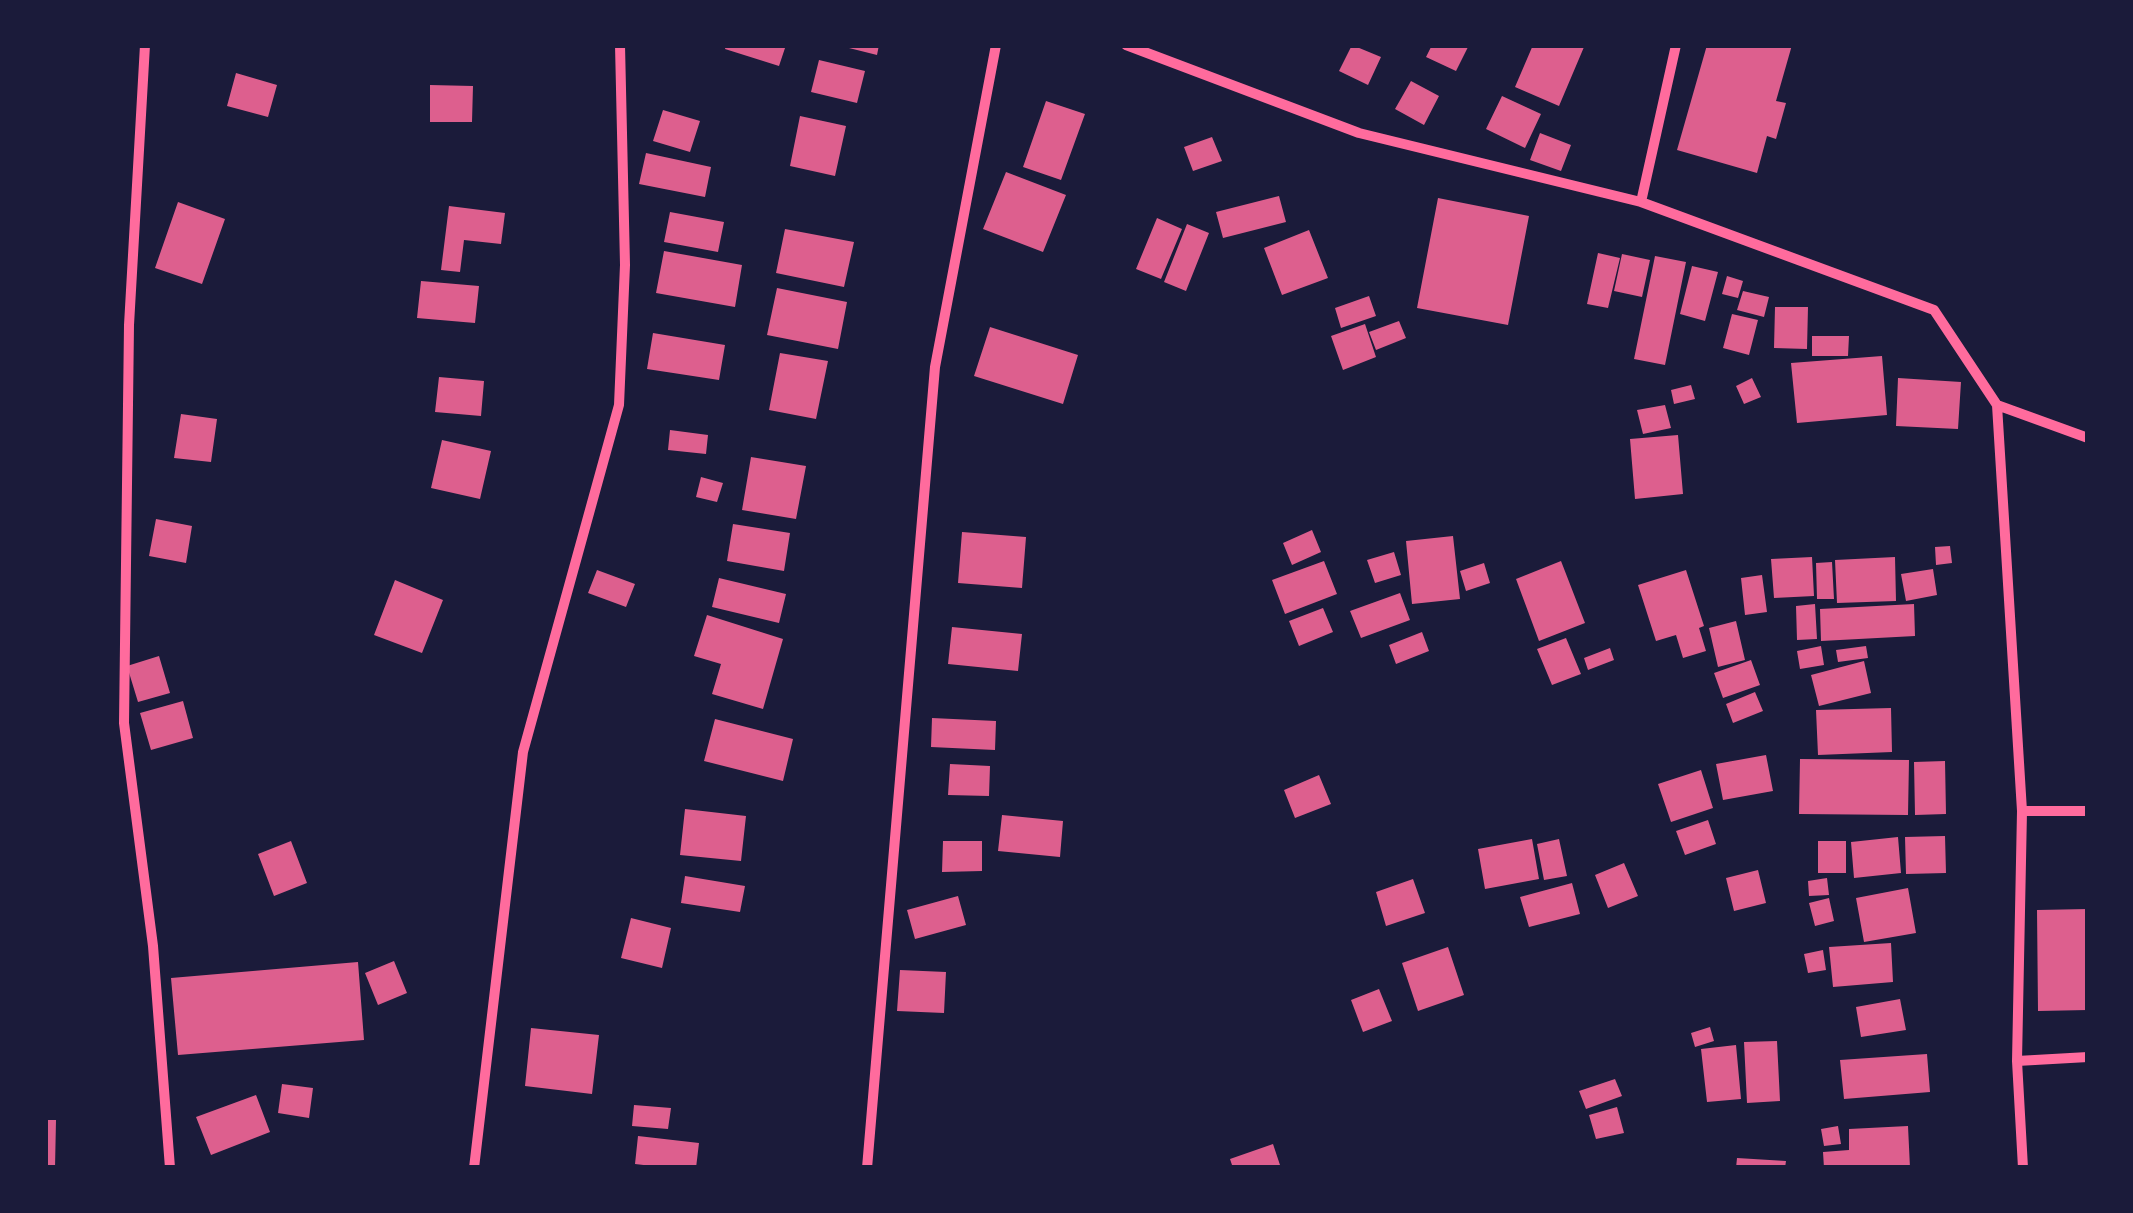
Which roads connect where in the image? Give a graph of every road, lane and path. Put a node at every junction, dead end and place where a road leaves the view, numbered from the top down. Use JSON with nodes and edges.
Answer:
{"nodes":[{"id":1,"x":146,"y":45,"type":"edge"},
{"id":2,"x":620,"y":45,"type":"edge"},
{"id":3,"x":996,"y":45,"type":"edge"},
{"id":4,"x":1126,"y":45,"type":"edge"},
{"id":5,"x":1676,"y":45,"type":"edge"},
{"id":6,"x":1641,"y":202,"type":"junction"},
{"id":7,"x":1998,"y":405,"type":"junction"},
{"id":8,"x":2088,"y":438,"type":"edge"},
{"id":9,"x":2088,"y":811,"type":"edge"},
{"id":10,"x":2022,"y":812,"type":"junction"},
{"id":11,"x":2088,"y":1058,"type":"edge"},
{"id":12,"x":2017,"y":1061,"type":"junction"},
{"id":13,"x":170,"y":1168,"type":"edge"},
{"id":14,"x":474,"y":1168,"type":"edge"},
{"id":15,"x":867,"y":1168,"type":"edge"},
{"id":16,"x":2023,"y":1168,"type":"edge"}],
"edges":[{"from":1,"to":13,"type":"street"},
{"from":2,"to":14,"type":"street"},
{"from":3,"to":15,"type":"street"},
{"from":4,"to":6,"type":"street"},
{"from":5,"to":6,"type":"street"},
{"from":6,"to":7,"type":"street"},
{"from":7,"to":8,"type":"street"},
{"from":7,"to":10,"type":"street"},
{"from":9,"to":10,"type":"street"},
{"from":10,"to":12,"type":"street"},
{"from":11,"to":12,"type":"street"},
{"from":12,"to":16,"type":"street"}]}
